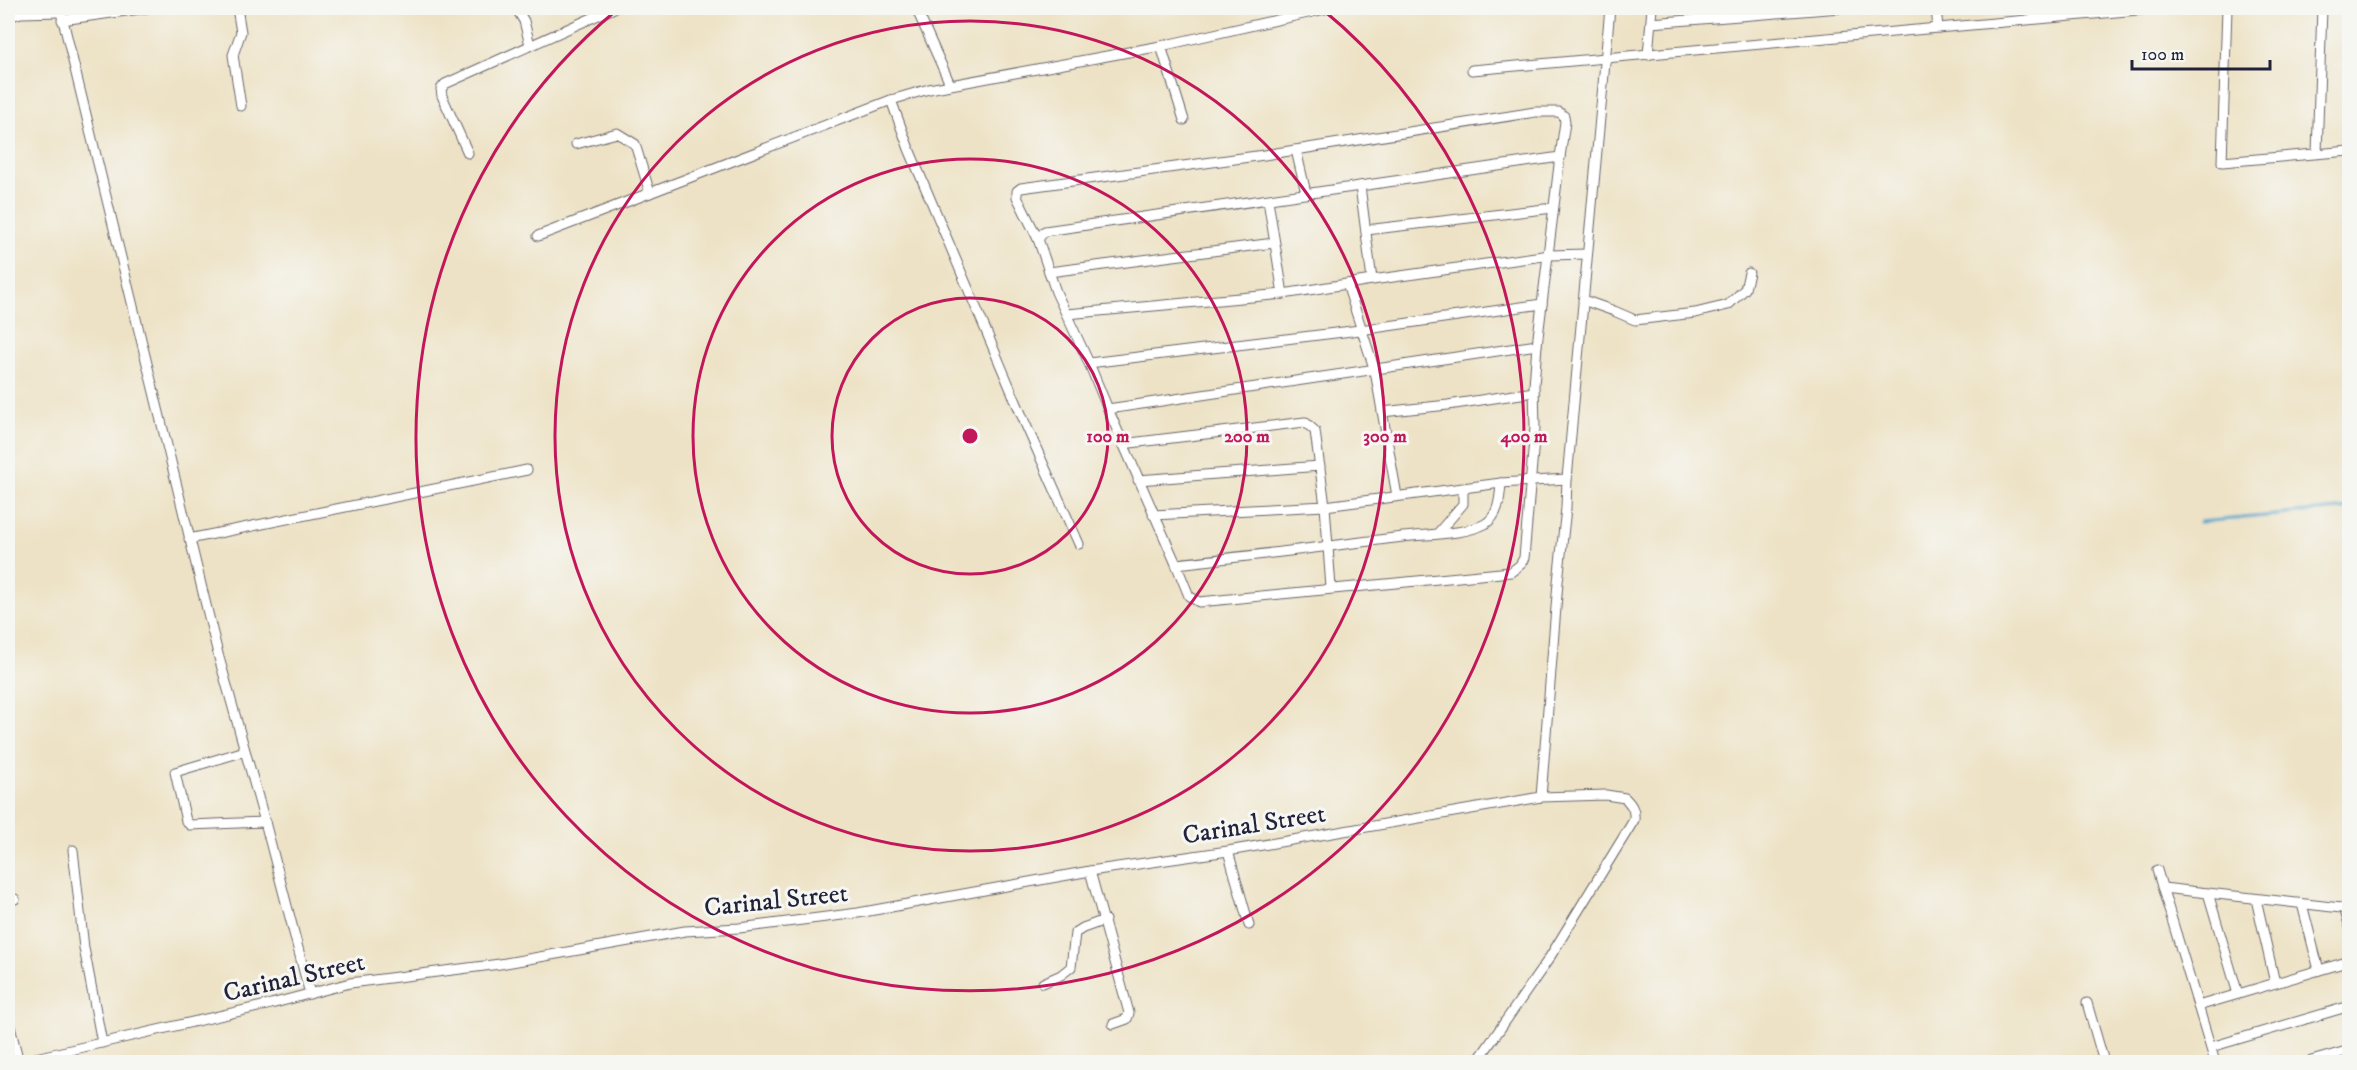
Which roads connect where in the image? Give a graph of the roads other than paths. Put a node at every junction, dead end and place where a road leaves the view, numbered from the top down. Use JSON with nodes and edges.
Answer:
{"nodes":[{"id":1,"x":147,"y":8,"type":"edge"},
{"id":2,"x":237,"y":8,"type":"edge"},
{"id":3,"x":516,"y":8,"type":"edge"},
{"id":4,"x":614,"y":8,"type":"edge"},
{"id":5,"x":916,"y":8,"type":"edge"},
{"id":6,"x":1330,"y":8,"type":"edge"},
{"id":7,"x":1610,"y":8,"type":"edge"},
{"id":8,"x":1652,"y":8,"type":"edge"},
{"id":9,"x":1840,"y":8,"type":"edge"},
{"id":10,"x":1936,"y":8,"type":"edge"},
{"id":11,"x":2160,"y":8,"type":"edge"},
{"id":12,"x":2227,"y":8,"type":"edge"},
{"id":13,"x":2322,"y":8,"type":"edge"},
{"id":14,"x":60,"y":13,"type":"edge"},
{"id":15,"x":8,"y":17,"type":"edge"},
{"id":16,"x":1651,"y":23,"type":"junction"},
{"id":17,"x":1938,"y":28,"type":"junction"},
{"id":18,"x":530,"y":45,"type":"junction"},
{"id":19,"x":1161,"y":46,"type":"junction"},
{"id":20,"x":1648,"y":55,"type":"junction"},
{"id":21,"x":1606,"y":57,"type":"junction"},
{"id":22,"x":1472,"y":69,"type":"dead end"},
{"id":23,"x":950,"y":84,"type":"junction"},
{"id":24,"x":891,"y":100,"type":"junction"},
{"id":25,"x":241,"y":105,"type":"dead end"},
{"id":26,"x":1184,"y":120,"type":"dead end"},
{"id":27,"x":576,"y":144,"type":"dead end"},
{"id":28,"x":1296,"y":150,"type":"junction"},
{"id":29,"x":2349,"y":151,"type":"edge"},
{"id":30,"x":468,"y":153,"type":"dead end"},
{"id":31,"x":2317,"y":153,"type":"junction"},
{"id":32,"x":1560,"y":157,"type":"junction"},
{"id":33,"x":1360,"y":186,"type":"junction"},
{"id":34,"x":650,"y":193,"type":"junction"},
{"id":35,"x":1306,"y":193,"type":"junction"},
{"id":36,"x":1268,"y":200,"type":"junction"},
{"id":37,"x":1553,"y":208,"type":"junction"},
{"id":38,"x":1366,"y":230,"type":"junction"},
{"id":39,"x":538,"y":236,"type":"dead end"},
{"id":40,"x":1038,"y":238,"type":"junction"},
{"id":41,"x":1274,"y":243,"type":"junction"},
{"id":42,"x":1587,"y":254,"type":"junction"},
{"id":43,"x":1550,"y":255,"type":"junction"},
{"id":44,"x":1049,"y":272,"type":"junction"},
{"id":45,"x":1749,"y":273,"type":"dead end"},
{"id":46,"x":1372,"y":280,"type":"junction"},
{"id":47,"x":1347,"y":284,"type":"junction"},
{"id":48,"x":1283,"y":294,"type":"junction"},
{"id":49,"x":1583,"y":300,"type":"junction"},
{"id":50,"x":1542,"y":304,"type":"junction"},
{"id":51,"x":1067,"y":314,"type":"junction"},
{"id":52,"x":1360,"y":330,"type":"junction"},
{"id":53,"x":1537,"y":345,"type":"junction"},
{"id":54,"x":1089,"y":363,"type":"junction"},
{"id":55,"x":1375,"y":371,"type":"junction"},
{"id":56,"x":1534,"y":392,"type":"junction"},
{"id":57,"x":1108,"y":409,"type":"junction"},
{"id":58,"x":1382,"y":412,"type":"junction"},
{"id":59,"x":1122,"y":444,"type":"junction"},
{"id":60,"x":1320,"y":466,"type":"junction"},
{"id":61,"x":527,"y":470,"type":"dead end"},
{"id":62,"x":1567,"y":479,"type":"junction"},
{"id":63,"x":1138,"y":480,"type":"junction"},
{"id":64,"x":1531,"y":480,"type":"junction"},
{"id":65,"x":1501,"y":483,"type":"junction"},
{"id":66,"x":1463,"y":490,"type":"junction"},
{"id":67,"x":1397,"y":496,"type":"junction"},
{"id":68,"x":1325,"y":506,"type":"junction"},
{"id":69,"x":1153,"y":515,"type":"junction"},
{"id":70,"x":1438,"y":533,"type":"junction"},
{"id":71,"x":189,"y":539,"type":"junction"},
{"id":72,"x":1079,"y":544,"type":"dead end"},
{"id":73,"x":1328,"y":548,"type":"junction"},
{"id":74,"x":1176,"y":564,"type":"junction"},
{"id":75,"x":1331,"y":588,"type":"junction"},
{"id":76,"x":245,"y":751,"type":"junction"},
{"id":77,"x":1541,"y":797,"type":"junction"},
{"id":78,"x":265,"y":822,"type":"junction"},
{"id":79,"x":73,"y":850,"type":"dead end"},
{"id":80,"x":1228,"y":851,"type":"junction"},
{"id":81,"x":2157,"y":870,"type":"dead end"},
{"id":82,"x":1090,"y":871,"type":"junction"},
{"id":83,"x":2163,"y":888,"type":"junction"},
{"id":84,"x":2208,"y":893,"type":"junction"},
{"id":85,"x":2256,"y":898,"type":"junction"},
{"id":86,"x":2302,"y":904,"type":"junction"},
{"id":87,"x":2347,"y":909,"type":"edge"},
{"id":88,"x":1104,"y":920,"type":"junction"},
{"id":89,"x":1249,"y":925,"type":"dead end"},
{"id":90,"x":2349,"y":927,"type":"edge"},
{"id":91,"x":2349,"y":961,"type":"edge"},
{"id":92,"x":2319,"y":970,"type":"junction"},
{"id":93,"x":1043,"y":982,"type":"dead end"},
{"id":94,"x":2275,"y":983,"type":"junction"},
{"id":95,"x":310,"y":994,"type":"junction"},
{"id":96,"x":2238,"y":994,"type":"junction"},
{"id":97,"x":2087,"y":1004,"type":"dead end"},
{"id":98,"x":2198,"y":1006,"type":"junction"},
{"id":99,"x":2349,"y":1006,"type":"edge"},
{"id":100,"x":8,"y":1019,"type":"edge"},
{"id":101,"x":1113,"y":1024,"type":"dead end"},
{"id":102,"x":102,"y":1043,"type":"junction"},
{"id":103,"x":2211,"y":1047,"type":"junction"},
{"id":104,"x":2349,"y":1050,"type":"edge"},
{"id":105,"x":19,"y":1062,"type":"edge"},
{"id":106,"x":1477,"y":1062,"type":"edge"},
{"id":107,"x":2104,"y":1062,"type":"edge"},
{"id":108,"x":2215,"y":1062,"type":"edge"},
{"id":109,"x":2308,"y":1062,"type":"edge"}],
"edges":[{"from":1,"to":14,"type":"street"},
{"from":2,"to":25,"type":"street"},
{"from":3,"to":18,"type":"street"},
{"from":4,"to":18,"type":"street"},
{"from":5,"to":23,"type":"street"},
{"from":6,"to":19,"type":"street"},
{"from":7,"to":21,"type":"street"},
{"from":8,"to":16,"type":"street"},
{"from":9,"to":16,"type":"street"},
{"from":10,"to":17,"type":"street"},
{"from":11,"to":17,"type":"street"},
{"from":12,"to":31,"type":"street"},
{"from":13,"to":31,"type":"street"},
{"from":14,"to":15,"type":"street"},
{"from":14,"to":71,"type":"street"},
{"from":16,"to":20,"type":"street"},
{"from":17,"to":20,"type":"street"},
{"from":18,"to":30,"type":"street"},
{"from":19,"to":23,"type":"street"},
{"from":19,"to":26,"type":"street"},
{"from":20,"to":21,"type":"street"},
{"from":21,"to":22,"type":"street"},
{"from":21,"to":42,"type":"street"},
{"from":23,"to":24,"type":"street"},
{"from":24,"to":34,"type":"street"},
{"from":24,"to":72,"type":"street"},
{"from":27,"to":34,"type":"street"},
{"from":28,"to":32,"type":"street"},
{"from":28,"to":35,"type":"street"},
{"from":28,"to":40,"type":"street"},
{"from":29,"to":31,"type":"street"},
{"from":32,"to":33,"type":"street"},
{"from":32,"to":37,"type":"street"},
{"from":33,"to":35,"type":"street"},
{"from":33,"to":38,"type":"street"},
{"from":34,"to":39,"type":"street"},
{"from":35,"to":36,"type":"street"},
{"from":36,"to":40,"type":"street"},
{"from":36,"to":41,"type":"street"},
{"from":37,"to":38,"type":"street"},
{"from":37,"to":43,"type":"street"},
{"from":38,"to":46,"type":"street"},
{"from":40,"to":44,"type":"street"},
{"from":41,"to":44,"type":"street"},
{"from":41,"to":48,"type":"street"},
{"from":42,"to":43,"type":"street"},
{"from":42,"to":49,"type":"street"},
{"from":43,"to":46,"type":"street"},
{"from":43,"to":50,"type":"street"},
{"from":44,"to":51,"type":"street"},
{"from":45,"to":49,"type":"street"},
{"from":46,"to":47,"type":"street"},
{"from":47,"to":48,"type":"street"},
{"from":47,"to":52,"type":"street"},
{"from":48,"to":51,"type":"street"},
{"from":49,"to":62,"type":"street"},
{"from":50,"to":52,"type":"street"},
{"from":50,"to":53,"type":"street"},
{"from":51,"to":54,"type":"street"},
{"from":52,"to":54,"type":"street"},
{"from":52,"to":55,"type":"street"},
{"from":53,"to":55,"type":"street"},
{"from":53,"to":56,"type":"street"},
{"from":54,"to":57,"type":"street"},
{"from":55,"to":57,"type":"street"},
{"from":55,"to":58,"type":"street"},
{"from":56,"to":58,"type":"street"},
{"from":56,"to":64,"type":"street"},
{"from":57,"to":59,"type":"street"},
{"from":58,"to":67,"type":"street"},
{"from":59,"to":60,"type":"street"},
{"from":59,"to":63,"type":"street"},
{"from":60,"to":63,"type":"street"},
{"from":60,"to":68,"type":"street"},
{"from":61,"to":71,"type":"street"},
{"from":62,"to":64,"type":"street"},
{"from":62,"to":77,"type":"street"},
{"from":63,"to":69,"type":"street"},
{"from":64,"to":65,"type":"street"},
{"from":64,"to":75,"type":"street"},
{"from":65,"to":66,"type":"street"},
{"from":65,"to":70,"type":"street"},
{"from":66,"to":67,"type":"street"},
{"from":66,"to":70,"type":"street"},
{"from":67,"to":68,"type":"street"},
{"from":68,"to":69,"type":"street"},
{"from":68,"to":73,"type":"street"},
{"from":69,"to":74,"type":"street"},
{"from":70,"to":73,"type":"street"},
{"from":71,"to":76,"type":"street"},
{"from":73,"to":74,"type":"street"},
{"from":73,"to":75,"type":"street"},
{"from":74,"to":75,"type":"street"},
{"from":76,"to":78,"type":"street"},
{"from":76,"to":78,"type":"street"},
{"from":77,"to":80,"type":"street","name":"Carinal Street"},
{"from":77,"to":106,"type":"street","name":"Carinal Street"},
{"from":78,"to":95,"type":"street"},
{"from":79,"to":102,"type":"street"},
{"from":80,"to":82,"type":"street","name":"Carinal Street"},
{"from":80,"to":89,"type":"street"},
{"from":81,"to":83,"type":"street"},
{"from":82,"to":88,"type":"street"},
{"from":82,"to":95,"type":"street","name":"Carinal Street"},
{"from":83,"to":84,"type":"street"},
{"from":83,"to":98,"type":"street"},
{"from":84,"to":85,"type":"street"},
{"from":84,"to":96,"type":"street"},
{"from":85,"to":86,"type":"street"},
{"from":85,"to":94,"type":"street"},
{"from":86,"to":87,"type":"street"},
{"from":86,"to":92,"type":"street"},
{"from":87,"to":90,"type":"street"},
{"from":88,"to":93,"type":"street"},
{"from":88,"to":101,"type":"street"},
{"from":91,"to":92,"type":"street"},
{"from":92,"to":94,"type":"street"},
{"from":94,"to":96,"type":"street"},
{"from":95,"to":102,"type":"street","name":"Carinal Street"},
{"from":96,"to":98,"type":"street"},
{"from":97,"to":107,"type":"street"},
{"from":98,"to":103,"type":"street"},
{"from":99,"to":103,"type":"street"},
{"from":100,"to":105,"type":"street"},
{"from":102,"to":105,"type":"street","name":"Carinal Street"},
{"from":103,"to":108,"type":"street"},
{"from":104,"to":109,"type":"street"}]}
